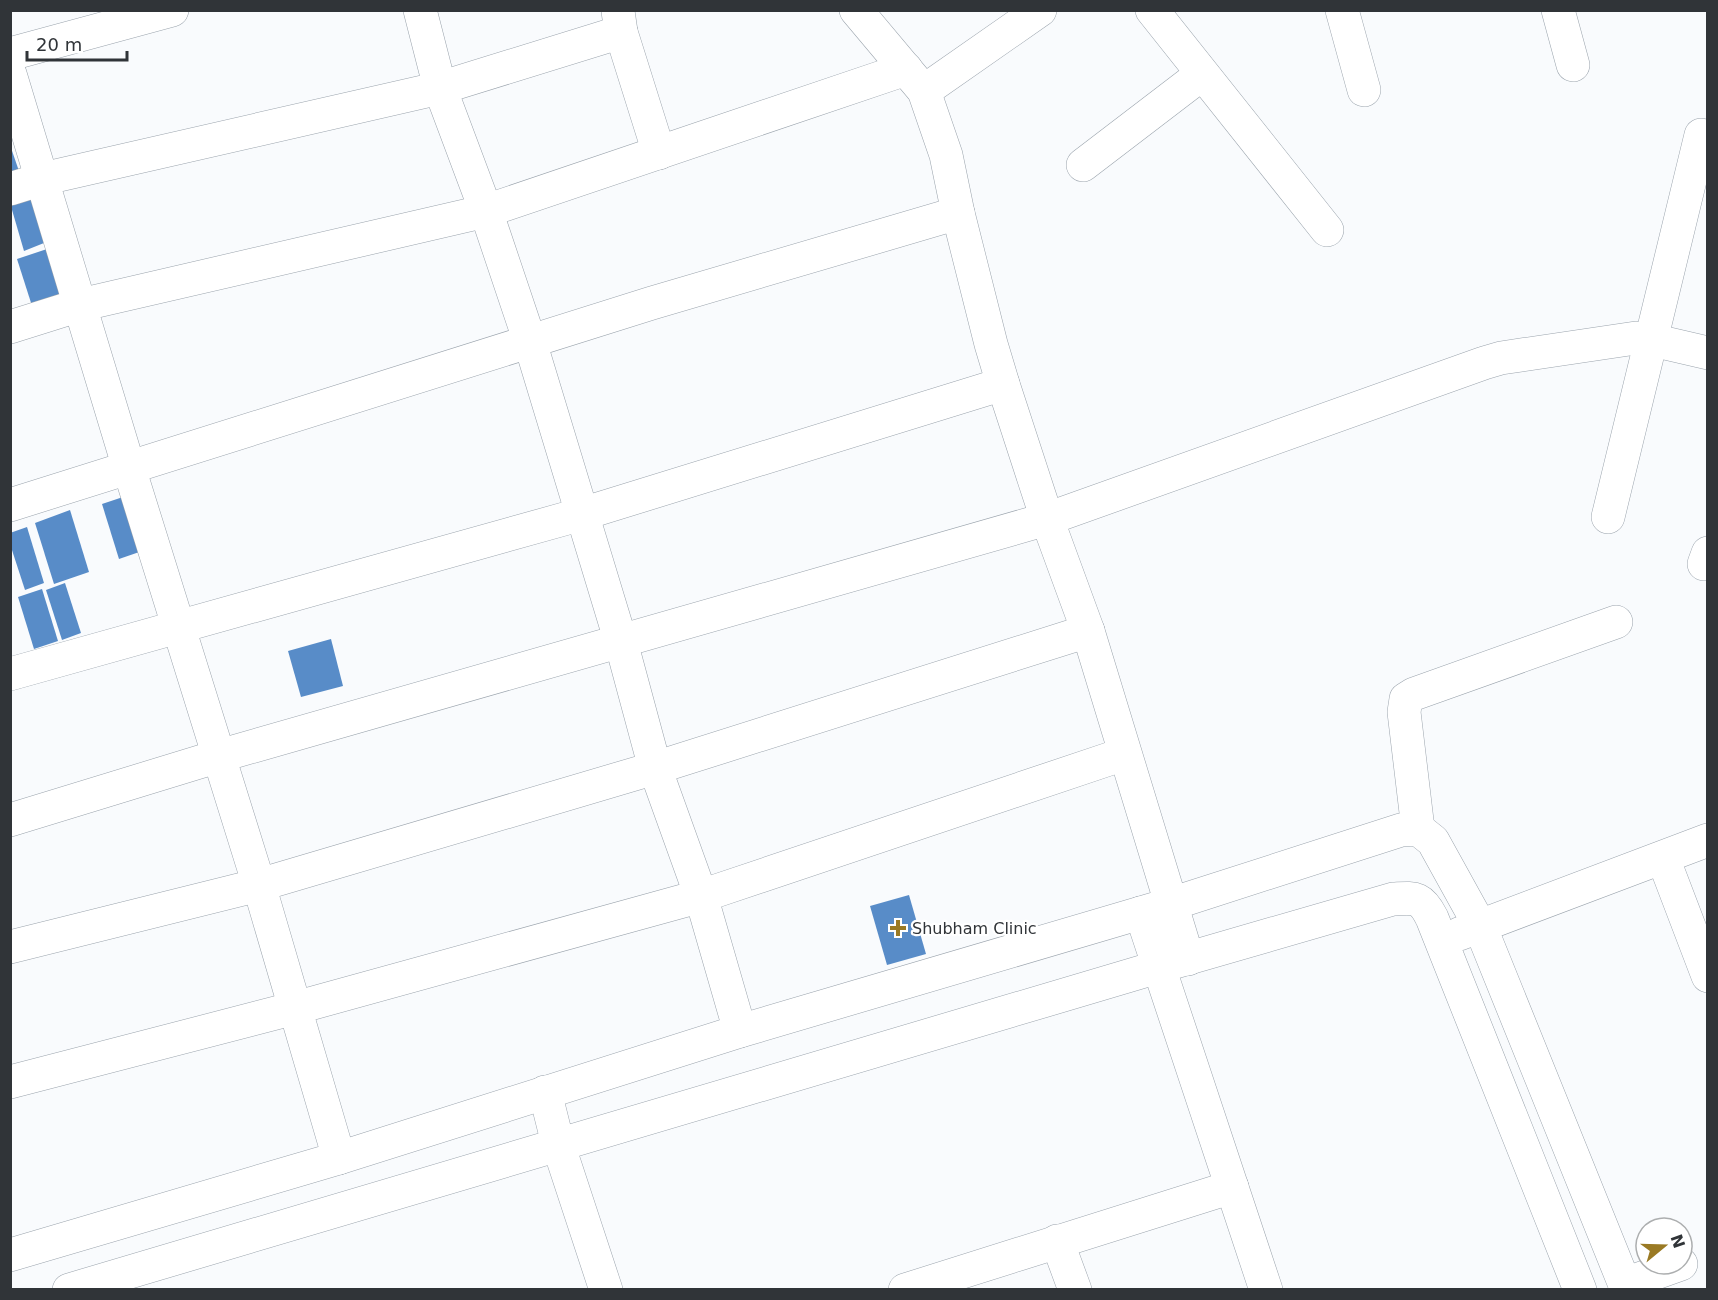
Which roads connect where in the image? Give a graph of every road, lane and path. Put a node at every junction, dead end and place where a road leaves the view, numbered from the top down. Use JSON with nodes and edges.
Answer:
{"nodes":[{"id":1,"x":172,"y":10,"type":"edge"},
{"id":2,"x":420,"y":10,"type":"edge"},
{"id":3,"x":856,"y":10,"type":"edge"},
{"id":4,"x":1040,"y":10,"type":"edge"},
{"id":5,"x":1152,"y":10,"type":"edge"},
{"id":6,"x":1342,"y":10,"type":"edge"},
{"id":7,"x":1558,"y":10,"type":"edge"},
{"id":8,"x":620,"y":21,"type":"edge"},
{"id":9,"x":10,"y":54,"type":"edge"},
{"id":10,"x":1573,"y":65,"type":"dead end"},
{"id":11,"x":10,"y":74,"type":"edge"},
{"id":12,"x":1202,"y":74,"type":"junction"},
{"id":13,"x":915,"y":80,"type":"junction"},
{"id":14,"x":440,"y":88,"type":"junction"},
{"id":15,"x":1364,"y":90,"type":"dead end"},
{"id":16,"x":1701,"y":135,"type":"dead end"},
{"id":17,"x":659,"y":153,"type":"junction"},
{"id":18,"x":1083,"y":165,"type":"dead end"},
{"id":19,"x":42,"y":179,"type":"junction"},
{"id":20,"x":10,"y":189,"type":"edge"},
{"id":21,"x":486,"y":212,"type":"junction"},
{"id":22,"x":958,"y":213,"type":"junction"},
{"id":23,"x":1327,"y":230,"type":"dead end"},
{"id":24,"x":80,"y":305,"type":"junction"},
{"id":25,"x":10,"y":327,"type":"edge"},
{"id":26,"x":1652,"y":340,"type":"junction"},
{"id":27,"x":530,"y":342,"type":"junction"},
{"id":28,"x":1707,"y":353,"type":"edge"},
{"id":29,"x":1003,"y":384,"type":"junction"},
{"id":30,"x":129,"y":468,"type":"junction"},
{"id":31,"x":10,"y":505,"type":"edge"},
{"id":32,"x":582,"y":514,"type":"junction"},
{"id":33,"x":1608,"y":517,"type":"dead end"},
{"id":34,"x":1047,"y":519,"type":"junction"},
{"id":35,"x":1616,"y":622,"type":"dead end"},
{"id":36,"x":179,"y":628,"type":"junction"},
{"id":37,"x":1088,"y":631,"type":"junction"},
{"id":38,"x":621,"y":642,"type":"junction"},
{"id":39,"x":10,"y":674,"type":"edge"},
{"id":40,"x":1124,"y":754,"type":"junction"},
{"id":41,"x":219,"y":756,"type":"junction"},
{"id":42,"x":655,"y":768,"type":"junction"},
{"id":43,"x":10,"y":820,"type":"edge"},
{"id":44,"x":1418,"y":829,"type":"junction"},
{"id":45,"x":1707,"y":840,"type":"edge"},
{"id":46,"x":1662,"y":858,"type":"junction"},
{"id":47,"x":259,"y":885,"type":"junction"},
{"id":48,"x":701,"y":896,"type":"junction"},
{"id":49,"x":1156,"y":908,"type":"junction"},
{"id":50,"x":1480,"y":926,"type":"junction"},
{"id":51,"x":1441,"y":940,"type":"junction"},
{"id":52,"x":10,"y":947,"type":"edge"},
{"id":53,"x":1173,"y":963,"type":"junction"},
{"id":54,"x":1707,"y":976,"type":"edge"},
{"id":55,"x":295,"y":1008,"type":"junction"},
{"id":56,"x":740,"y":1031,"type":"junction"},
{"id":57,"x":10,"y":1082,"type":"edge"},
{"id":58,"x":545,"y":1092,"type":"junction"},
{"id":59,"x":558,"y":1144,"type":"junction"},
{"id":60,"x":339,"y":1158,"type":"junction"},
{"id":61,"x":1232,"y":1187,"type":"junction"},
{"id":62,"x":1057,"y":1241,"type":"junction"},
{"id":63,"x":10,"y":1255,"type":"edge"},
{"id":64,"x":1652,"y":1276,"type":"edge"},
{"id":65,"x":1626,"y":1287,"type":"edge"},
{"id":66,"x":69,"y":1290,"type":"edge"},
{"id":67,"x":606,"y":1290,"type":"edge"},
{"id":68,"x":905,"y":1290,"type":"edge"},
{"id":69,"x":1075,"y":1290,"type":"edge"},
{"id":70,"x":1266,"y":1290,"type":"edge"},
{"id":71,"x":1580,"y":1290,"type":"edge"}],
"edges":[{"from":1,"to":9,"type":"street"},
{"from":2,"to":14,"type":"street"},
{"from":3,"to":13,"type":"street"},
{"from":4,"to":13,"type":"street"},
{"from":5,"to":12,"type":"street"},
{"from":6,"to":15,"type":"street"},
{"from":7,"to":10,"type":"street"},
{"from":8,"to":14,"type":"street"},
{"from":8,"to":17,"type":"street"},
{"from":11,"to":19,"type":"street"},
{"from":12,"to":18,"type":"street"},
{"from":12,"to":23,"type":"street"},
{"from":13,"to":17,"type":"street"},
{"from":13,"to":22,"type":"street"},
{"from":14,"to":19,"type":"street"},
{"from":14,"to":21,"type":"street"},
{"from":16,"to":26,"type":"street"},
{"from":17,"to":21,"type":"street"},
{"from":19,"to":20,"type":"street"},
{"from":19,"to":24,"type":"street"},
{"from":21,"to":24,"type":"street"},
{"from":21,"to":27,"type":"street"},
{"from":22,"to":27,"type":"street"},
{"from":22,"to":29,"type":"street"},
{"from":24,"to":25,"type":"street"},
{"from":24,"to":30,"type":"street"},
{"from":26,"to":28,"type":"street"},
{"from":26,"to":33,"type":"street"},
{"from":26,"to":34,"type":"street"},
{"from":27,"to":30,"type":"street"},
{"from":27,"to":32,"type":"street"},
{"from":29,"to":32,"type":"street"},
{"from":29,"to":34,"type":"street"},
{"from":30,"to":31,"type":"street"},
{"from":30,"to":36,"type":"street"},
{"from":32,"to":36,"type":"street"},
{"from":32,"to":38,"type":"street"},
{"from":34,"to":37,"type":"street"},
{"from":34,"to":38,"type":"street"},
{"from":35,"to":44,"type":"street"},
{"from":36,"to":39,"type":"street"},
{"from":36,"to":41,"type":"street"},
{"from":37,"to":40,"type":"street"},
{"from":37,"to":42,"type":"street"},
{"from":38,"to":41,"type":"street"},
{"from":38,"to":42,"type":"street"},
{"from":40,"to":48,"type":"street"},
{"from":40,"to":49,"type":"street"},
{"from":41,"to":43,"type":"street"},
{"from":41,"to":47,"type":"street"},
{"from":42,"to":47,"type":"street"},
{"from":42,"to":48,"type":"street"},
{"from":44,"to":49,"type":"street"},
{"from":44,"to":50,"type":"street"},
{"from":45,"to":46,"type":"street"},
{"from":46,"to":50,"type":"street"},
{"from":46,"to":54,"type":"street"},
{"from":47,"to":52,"type":"street"},
{"from":47,"to":55,"type":"street"},
{"from":48,"to":55,"type":"street"},
{"from":48,"to":56,"type":"street"},
{"from":49,"to":53,"type":"street"},
{"from":49,"to":56,"type":"street"},
{"from":50,"to":51,"type":"street"},
{"from":50,"to":65,"type":"street"},
{"from":51,"to":53,"type":"street"},
{"from":51,"to":71,"type":"street"},
{"from":53,"to":59,"type":"street"},
{"from":53,"to":61,"type":"street"},
{"from":55,"to":57,"type":"street"},
{"from":55,"to":60,"type":"street"},
{"from":56,"to":58,"type":"street"},
{"from":58,"to":59,"type":"street"},
{"from":58,"to":60,"type":"street"},
{"from":59,"to":66,"type":"street"},
{"from":59,"to":67,"type":"street"},
{"from":60,"to":63,"type":"street"},
{"from":61,"to":62,"type":"street"},
{"from":61,"to":70,"type":"street"},
{"from":62,"to":68,"type":"street"},
{"from":62,"to":69,"type":"street"},
{"from":64,"to":65,"type":"street"}]}
